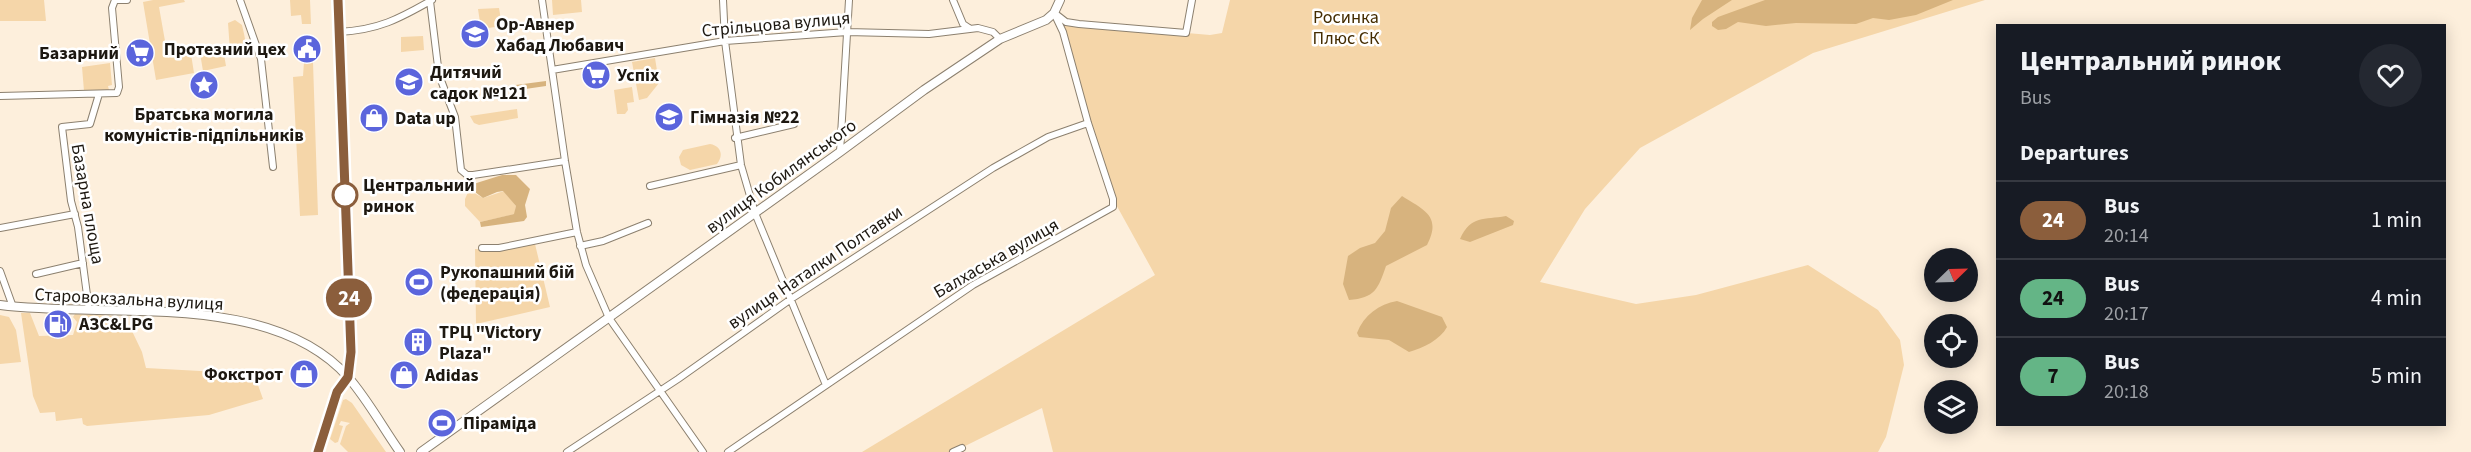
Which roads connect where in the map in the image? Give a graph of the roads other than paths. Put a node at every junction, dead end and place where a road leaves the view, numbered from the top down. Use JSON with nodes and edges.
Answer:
{"nodes":[{"id":1,"x":116,"y":0,"type":"edge"},
{"id":2,"x":127,"y":0,"type":"edge"},
{"id":3,"x":240,"y":0,"type":"edge"},
{"id":4,"x":338,"y":0,"type":"edge"},
{"id":5,"x":542,"y":0,"type":"edge"},
{"id":6,"x":723,"y":0,"type":"edge"},
{"id":7,"x":849,"y":0,"type":"edge"},
{"id":8,"x":953,"y":0,"type":"edge"},
{"id":9,"x":1060,"y":0,"type":"edge"},
{"id":10,"x":1192,"y":0,"type":"edge"},
{"id":11,"x":431,"y":1,"type":"edge"},
{"id":12,"x":1054,"y":13,"type":"junction"},
{"id":13,"x":969,"y":28,"type":"junction"},
{"id":14,"x":339,"y":32,"type":"junction"},
{"id":15,"x":847,"y":32,"type":"junction"},
{"id":16,"x":1000,"y":39,"type":"junction"},
{"id":17,"x":724,"y":41,"type":"junction"},
{"id":18,"x":552,"y":70,"type":"junction"},
{"id":19,"x":99,"y":94,"type":"junction"},
{"id":20,"x":0,"y":96,"type":"edge"},
{"id":21,"x":1088,"y":123,"type":"junction"},
{"id":22,"x":794,"y":124,"type":"dead end"},
{"id":23,"x":735,"y":138,"type":"junction"},
{"id":24,"x":840,"y":152,"type":"junction"},
{"id":25,"x":565,"y":161,"type":"junction"},
{"id":26,"x":741,"y":165,"type":"junction"},
{"id":27,"x":273,"y":167,"type":"dead end"},
{"id":28,"x":650,"y":186,"type":"dead end"},
{"id":29,"x":755,"y":213,"type":"junction"},
{"id":30,"x":75,"y":214,"type":"junction"},
{"id":31,"x":648,"y":223,"type":"dead end"},
{"id":32,"x":0,"y":228,"type":"edge"},
{"id":33,"x":577,"y":232,"type":"junction"},
{"id":34,"x":580,"y":246,"type":"junction"},
{"id":35,"x":482,"y":248,"type":"dead end"},
{"id":36,"x":83,"y":263,"type":"junction"},
{"id":37,"x":0,"y":271,"type":"edge"},
{"id":38,"x":36,"y":274,"type":"dead end"},
{"id":39,"x":791,"y":299,"type":"junction"},
{"id":40,"x":0,"y":305,"type":"edge"},
{"id":41,"x":13,"y":307,"type":"junction"},
{"id":42,"x":89,"y":310,"type":"junction"},
{"id":43,"x":609,"y":318,"type":"junction"},
{"id":44,"x":348,"y":377,"type":"junction"},
{"id":45,"x":826,"y":385,"type":"junction"},
{"id":46,"x":659,"y":389,"type":"junction"},
{"id":47,"x":962,"y":448,"type":"dead end"},
{"id":48,"x":318,"y":452,"type":"edge"},
{"id":49,"x":400,"y":452,"type":"edge"},
{"id":50,"x":421,"y":452,"type":"edge"},
{"id":51,"x":567,"y":452,"type":"edge"},
{"id":52,"x":703,"y":452,"type":"edge"},
{"id":53,"x":728,"y":452,"type":"edge"},
{"id":54,"x":953,"y":452,"type":"edge"}],
"edges":[{"from":1,"to":2,"type":"street"},
{"from":1,"to":19,"type":"street"},
{"from":3,"to":27,"type":"street"},
{"from":4,"to":14,"type":"main road"},
{"from":5,"to":18,"type":"street"},
{"from":6,"to":17,"type":"street"},
{"from":7,"to":15,"type":"street"},
{"from":8,"to":13,"type":"street"},
{"from":9,"to":12,"type":"main road"},
{"from":10,"to":12,"type":"street"},
{"from":11,"to":14,"type":"street"},
{"from":11,"to":25,"type":"street"},
{"from":12,"to":16,"type":"main road","name":"вулиця Кобилянського"},
{"from":12,"to":21,"type":"street","name":"Балхаська вулиця"},
{"from":13,"to":15,"type":"street","name":"Стрільцова вулиця"},
{"from":13,"to":16,"type":"street","name":"Стрільцова вулиця"},
{"from":14,"to":44,"type":"main road"},
{"from":15,"to":17,"type":"street","name":"Стрільцова вулиця"},
{"from":15,"to":24,"type":"street"},
{"from":16,"to":24,"type":"main road","name":"вулиця Кобилянського"},
{"from":17,"to":18,"type":"street","name":"Стрільцова вулиця"},
{"from":17,"to":23,"type":"street"},
{"from":18,"to":25,"type":"street"},
{"from":19,"to":20,"type":"street"},
{"from":19,"to":30,"type":"street","name":"Базарна площа"},
{"from":21,"to":39,"type":"street","name":"вулиця Наталки Полтавки"},
{"from":21,"to":45,"type":"street","name":"Балхаська вулиця"},
{"from":22,"to":23,"type":"street"},
{"from":23,"to":26,"type":"street"},
{"from":24,"to":29,"type":"main road","name":"вулиця Кобилянського"},
{"from":25,"to":33,"type":"street"},
{"from":26,"to":28,"type":"street"},
{"from":26,"to":29,"type":"street"},
{"from":29,"to":39,"type":"street"},
{"from":29,"to":43,"type":"main road","name":"вулиця Кобилянського"},
{"from":30,"to":32,"type":"street"},
{"from":30,"to":36,"type":"street","name":"Базарна площа"},
{"from":31,"to":34,"type":"street"},
{"from":33,"to":34,"type":"street"},
{"from":33,"to":35,"type":"street"},
{"from":34,"to":43,"type":"street"},
{"from":36,"to":38,"type":"street"},
{"from":36,"to":42,"type":"street","name":"Базарна площа"},
{"from":37,"to":41,"type":"street"},
{"from":39,"to":45,"type":"street"},
{"from":39,"to":46,"type":"street","name":"вулиця Наталки Полтавки"},
{"from":40,"to":41,"type":"main road","name":"Старовокзальна вулиця"},
{"from":41,"to":42,"type":"main road","name":"Старовокзальна вулиця"},
{"from":42,"to":44,"type":"main road","name":"Старовокзальна вулиця"},
{"from":43,"to":46,"type":"street"},
{"from":43,"to":50,"type":"main road","name":"вулиця Кобилянського"},
{"from":44,"to":48,"type":"main road"},
{"from":44,"to":49,"type":"main road","name":"Старовокзальна вулиця"},
{"from":45,"to":53,"type":"street","name":"Балхаська вулиця"},
{"from":46,"to":51,"type":"street","name":"вулиця Наталки Полтавки"},
{"from":46,"to":52,"type":"street"},
{"from":47,"to":54,"type":"street"}]}
